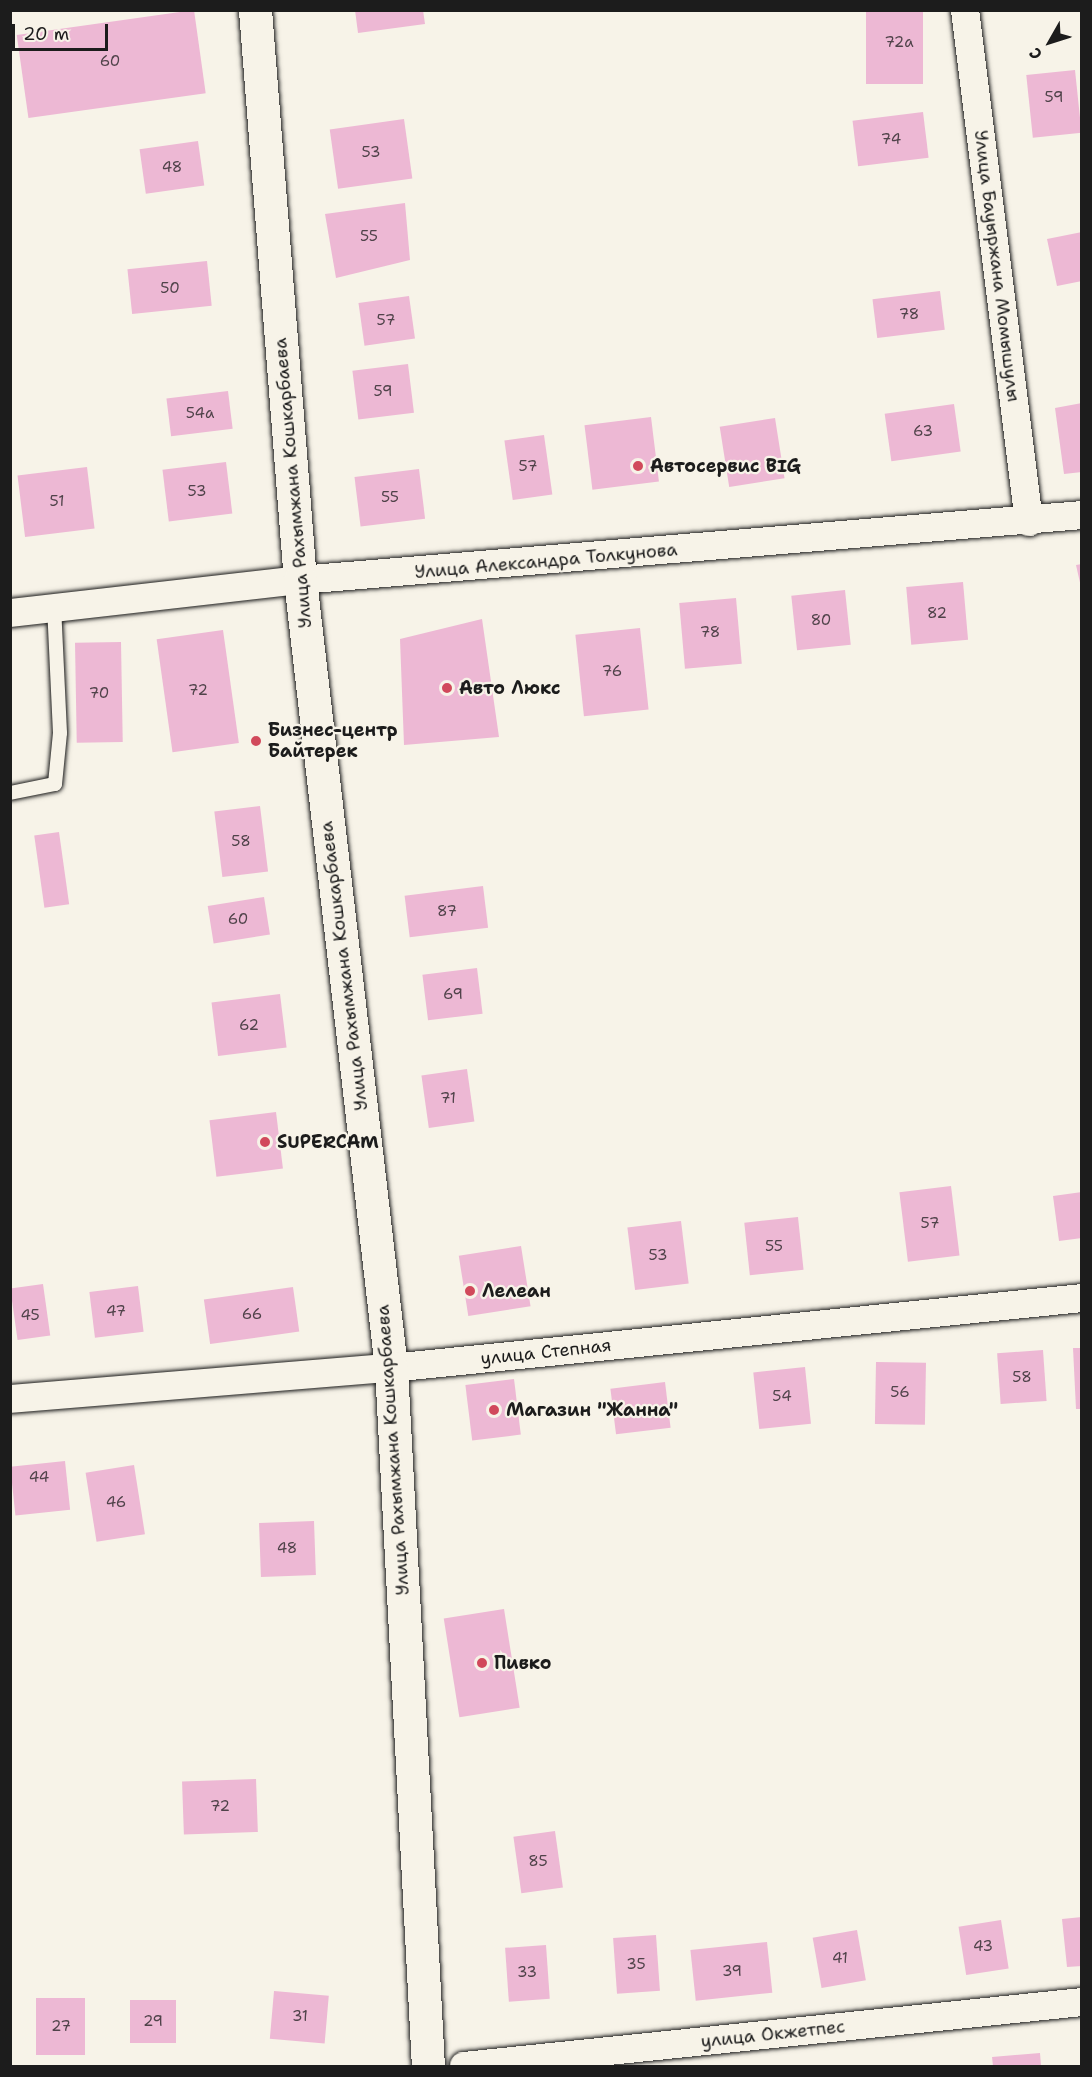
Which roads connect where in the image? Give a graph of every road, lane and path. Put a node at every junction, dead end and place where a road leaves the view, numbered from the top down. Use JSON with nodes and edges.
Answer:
{"nodes":[{"id":1,"x":255,"y":10,"type":"edge"},
{"id":2,"x":965,"y":10,"type":"edge"},
{"id":3,"x":1082,"y":515,"type":"edge"},
{"id":4,"x":1029,"y":522,"type":"junction"},
{"id":5,"x":300,"y":580,"type":"junction"},
{"id":6,"x":54,"y":608,"type":"junction"},
{"id":7,"x":10,"y":613,"type":"edge"},
{"id":8,"x":10,"y":793,"type":"edge"},
{"id":9,"x":1082,"y":1298,"type":"edge"},
{"id":10,"x":391,"y":1368,"type":"junction"},
{"id":11,"x":10,"y":1399,"type":"edge"},
{"id":12,"x":1082,"y":2002,"type":"edge"},
{"id":13,"x":428,"y":2067,"type":"edge"},
{"id":14,"x":464,"y":2067,"type":"edge"}],
"edges":[{"from":1,"to":5,"type":"street","name":"Улица Рахымжана Кошкарбаева"},
{"from":2,"to":4,"type":"street","name":"Улица Бауыржана Момышулы"},
{"from":3,"to":4,"type":"street","name":"Улица Александра Толкунова"},
{"from":4,"to":5,"type":"street","name":"Улица Александра Толкунова"},
{"from":5,"to":6,"type":"street","name":"Улица Александра Толкунова"},
{"from":5,"to":10,"type":"street","name":"Улица Рахымжана Кошкарбаева"},
{"from":6,"to":7,"type":"street","name":"Улица Александра Толкунова"},
{"from":6,"to":8,"type":"lane"},
{"from":9,"to":10,"type":"street","name":"улица Степная"},
{"from":10,"to":11,"type":"street","name":"улица Степная"},
{"from":10,"to":13,"type":"street","name":"Улица Рахымжана Кошкарбаева"},
{"from":12,"to":14,"type":"street","name":"улица Окжетпес"}]}
